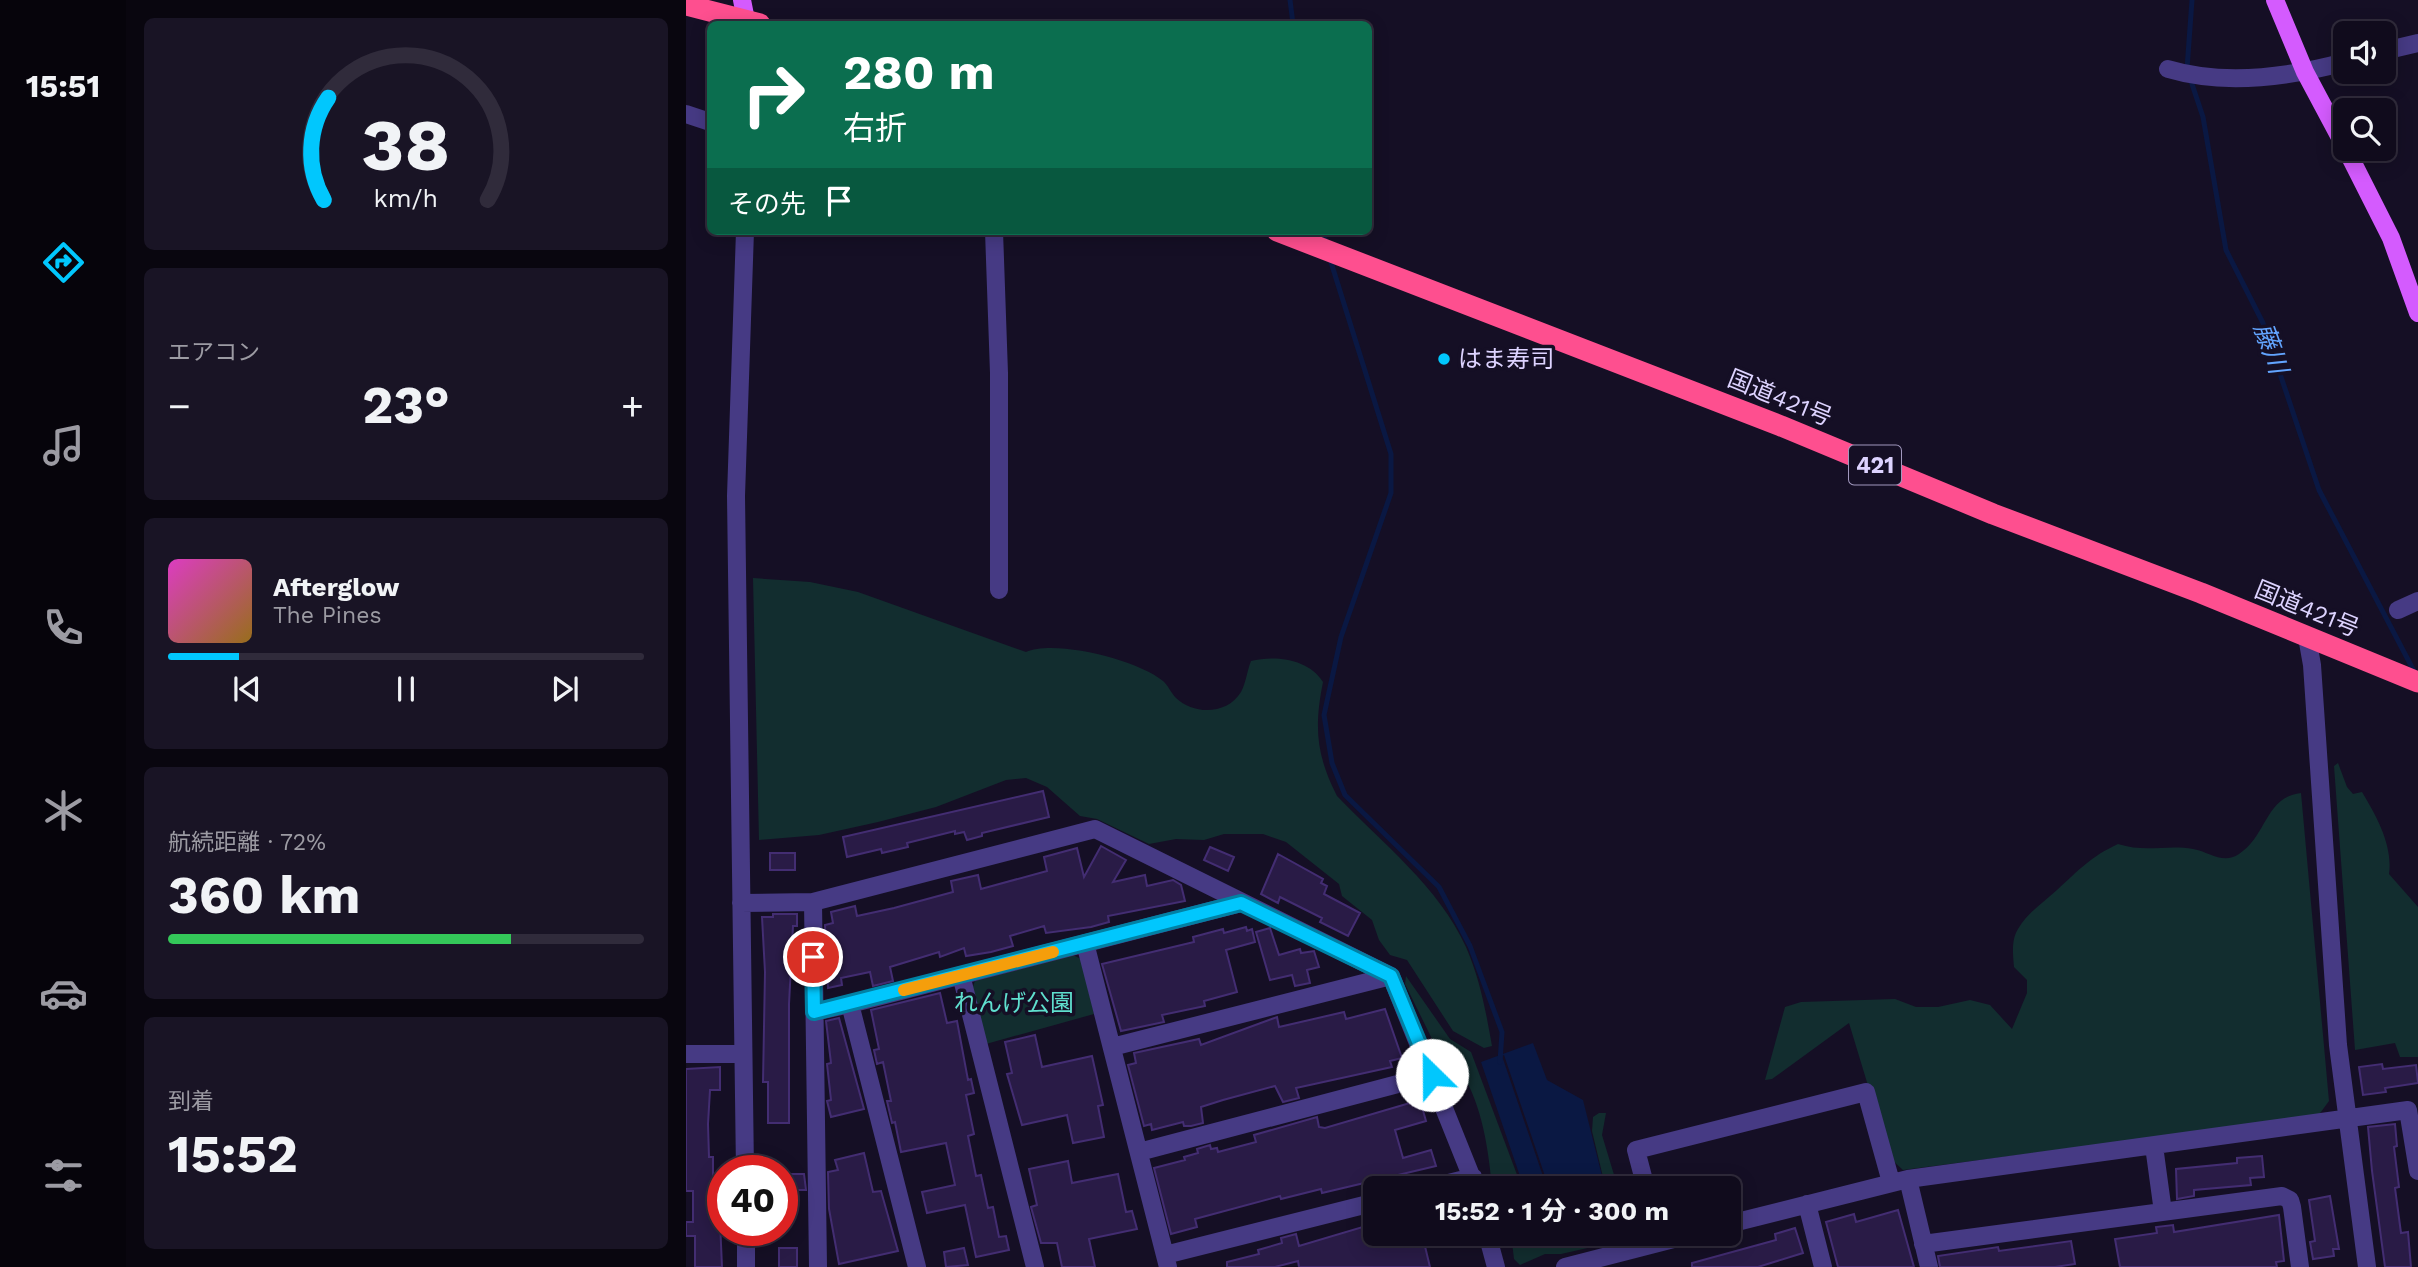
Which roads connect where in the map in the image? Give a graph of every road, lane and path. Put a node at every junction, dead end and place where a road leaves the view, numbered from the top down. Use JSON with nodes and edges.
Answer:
{"nodes":[{"id":1,"x":2276,"y":0,"type":"edge"},
{"id":2,"x":686,"y":5,"type":"edge"},
{"id":3,"x":749,"y":17,"type":"edge"},
{"id":4,"x":2418,"y":43,"type":"edge"},
{"id":5,"x":2396,"y":48,"type":"edge"},
{"id":6,"x":2333,"y":65,"type":"edge"},
{"id":7,"x":2171,"y":70,"type":"dead end"},
{"id":8,"x":2305,"y":72,"type":"junction"},
{"id":9,"x":686,"y":114,"type":"edge"},
{"id":10,"x":707,"y":121,"type":"edge"},
{"id":11,"x":2333,"y":124,"type":"edge"},
{"id":12,"x":2352,"y":161,"type":"edge"},
{"id":13,"x":745,"y":235,"type":"edge"},
{"id":14,"x":995,"y":235,"type":"edge"},
{"id":15,"x":1288,"y":235,"type":"edge"},
{"id":16,"x":2418,"y":313,"type":"edge"},
{"id":17,"x":999,"y":590,"type":"dead end"},
{"id":18,"x":2418,"y":601,"type":"edge"},
{"id":19,"x":2398,"y":610,"type":"dead end"},
{"id":20,"x":2307,"y":637,"type":"junction"},
{"id":21,"x":2410,"y":679,"type":"edge"},
{"id":22,"x":813,"y":902,"type":"junction"},
{"id":23,"x":741,"y":903,"type":"junction"},
{"id":24,"x":1241,"y":903,"type":"junction"},
{"id":25,"x":1085,"y":943,"type":"junction"},
{"id":26,"x":961,"y":975,"type":"junction"},
{"id":27,"x":1391,"y":976,"type":"junction"},
{"id":28,"x":850,"y":1004,"type":"junction"},
{"id":29,"x":814,"y":1012,"type":"junction"},
{"id":30,"x":1112,"y":1047,"type":"junction"},
{"id":31,"x":686,"y":1054,"type":"edge"},
{"id":32,"x":743,"y":1054,"type":"junction"},
{"id":33,"x":1432,"y":1075,"type":"junction"},
{"id":34,"x":2347,"y":1119,"type":"junction"},
{"id":35,"x":2154,"y":1146,"type":"junction"},
{"id":36,"x":2416,"y":1147,"type":"edge"},
{"id":37,"x":1139,"y":1152,"type":"junction"},
{"id":38,"x":744,"y":1155,"type":"edge"},
{"id":39,"x":2418,"y":1171,"type":"edge"},
{"id":40,"x":1471,"y":1176,"type":"edge"},
{"id":41,"x":1643,"y":1176,"type":"edge"},
{"id":42,"x":1899,"y":1181,"type":"junction"},
{"id":43,"x":1807,"y":1204,"type":"junction"},
{"id":44,"x":1363,"y":1206,"type":"edge"},
{"id":45,"x":2163,"y":1212,"type":"junction"},
{"id":46,"x":1741,"y":1221,"type":"edge"},
{"id":47,"x":1923,"y":1244,"type":"junction"},
{"id":48,"x":746,"y":1246,"type":"edge"},
{"id":49,"x":1490,"y":1246,"type":"edge"},
{"id":50,"x":1639,"y":1246,"type":"edge"},
{"id":51,"x":1167,"y":1261,"type":"edge"},
{"id":52,"x":1600,"y":1263,"type":"edge"},
{"id":53,"x":746,"y":1267,"type":"edge"},
{"id":54,"x":818,"y":1267,"type":"edge"},
{"id":55,"x":917,"y":1267,"type":"edge"},
{"id":56,"x":1035,"y":1267,"type":"edge"},
{"id":57,"x":1496,"y":1267,"type":"edge"},
{"id":58,"x":1565,"y":1267,"type":"edge"},
{"id":59,"x":1823,"y":1267,"type":"edge"},
{"id":60,"x":1929,"y":1267,"type":"edge"},
{"id":61,"x":2300,"y":1267,"type":"edge"},
{"id":62,"x":2367,"y":1267,"type":"edge"}],
"edges":[{"from":1,"to":8,"type":"main road"},
{"from":2,"to":3,"type":"highway"},
{"from":4,"to":5,"type":"street"},
{"from":6,"to":8,"type":"street"},
{"from":7,"to":8,"type":"street"},
{"from":8,"to":11,"type":"main road"},
{"from":9,"to":10,"type":"street"},
{"from":12,"to":16,"type":"main road"},
{"from":13,"to":23,"type":"street"},
{"from":14,"to":17,"type":"street"},
{"from":15,"to":20,"type":"highway","name":"国道421号","number":"421"},
{"from":18,"to":19,"type":"street"},
{"from":20,"to":21,"type":"highway","name":"国道421号","number":"421"},
{"from":20,"to":34,"type":"street"},
{"from":22,"to":23,"type":"street"},
{"from":22,"to":24,"type":"street"},
{"from":22,"to":29,"type":"street"},
{"from":23,"to":32,"type":"street"},
{"from":24,"to":25,"type":"street"},
{"from":24,"to":27,"type":"street"},
{"from":25,"to":26,"type":"street"},
{"from":25,"to":30,"type":"street"},
{"from":26,"to":28,"type":"street"},
{"from":26,"to":56,"type":"street"},
{"from":27,"to":30,"type":"street"},
{"from":27,"to":33,"type":"street"},
{"from":28,"to":29,"type":"street"},
{"from":28,"to":55,"type":"street"},
{"from":29,"to":54,"type":"street"},
{"from":30,"to":37,"type":"street"},
{"from":31,"to":32,"type":"street"},
{"from":32,"to":38,"type":"street"},
{"from":33,"to":37,"type":"street"},
{"from":33,"to":40,"type":"street"},
{"from":34,"to":35,"type":"street"},
{"from":34,"to":36,"type":"street"},
{"from":34,"to":62,"type":"street"},
{"from":35,"to":42,"type":"street"},
{"from":35,"to":45,"type":"street"},
{"from":36,"to":39,"type":"street"},
{"from":37,"to":51,"type":"street"},
{"from":41,"to":42,"type":"street"},
{"from":42,"to":43,"type":"street"},
{"from":42,"to":47,"type":"street"},
{"from":43,"to":46,"type":"street"},
{"from":43,"to":59,"type":"street"},
{"from":44,"to":51,"type":"street"},
{"from":45,"to":47,"type":"street"},
{"from":45,"to":61,"type":"street"},
{"from":47,"to":60,"type":"street"},
{"from":48,"to":53,"type":"street"},
{"from":49,"to":57,"type":"street"},
{"from":50,"to":52,"type":"street"},
{"from":52,"to":58,"type":"street"}]}
